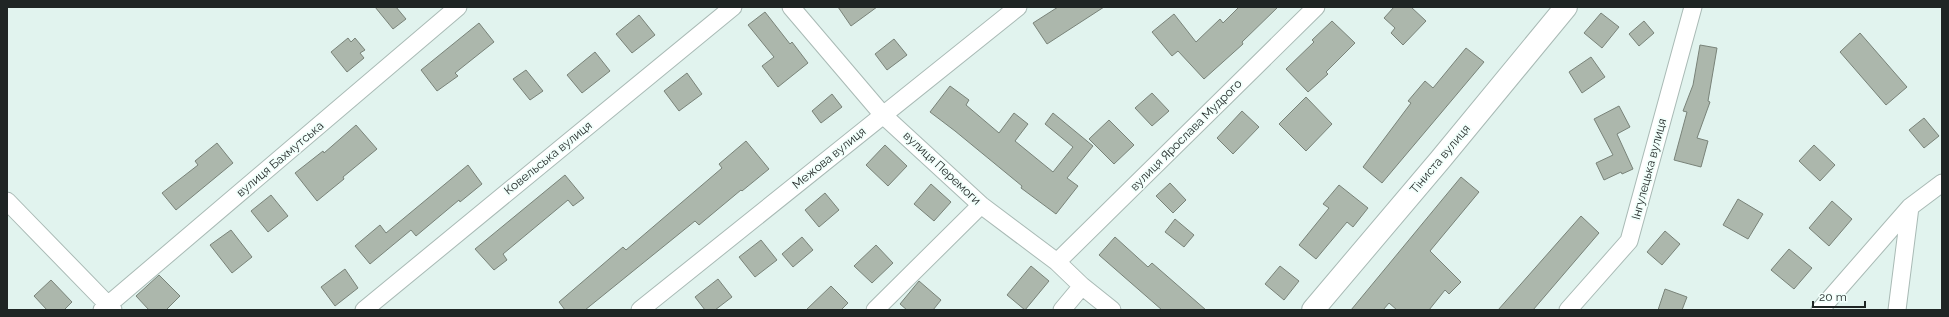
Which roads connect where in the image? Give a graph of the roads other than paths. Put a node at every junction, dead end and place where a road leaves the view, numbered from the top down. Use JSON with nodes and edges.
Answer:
{"nodes":[{"id":1,"x":458,"y":7,"type":"edge"},
{"id":2,"x":733,"y":7,"type":"edge"},
{"id":3,"x":791,"y":7,"type":"edge"},
{"id":4,"x":1018,"y":7,"type":"edge"},
{"id":5,"x":1316,"y":7,"type":"edge"},
{"id":6,"x":1566,"y":7,"type":"edge"},
{"id":7,"x":1692,"y":7,"type":"edge"},
{"id":8,"x":884,"y":114,"type":"junction"},
{"id":9,"x":1942,"y":183,"type":"edge"},
{"id":10,"x":7,"y":201,"type":"edge"},
{"id":11,"x":981,"y":204,"type":"junction"},
{"id":12,"x":1910,"y":207,"type":"junction"},
{"id":13,"x":1057,"y":262,"type":"junction"},
{"id":14,"x":1082,"y":286,"type":"junction"},
{"id":15,"x":108,"y":308,"type":"edge"},
{"id":16,"x":364,"y":310,"type":"edge"},
{"id":17,"x":640,"y":310,"type":"edge"},
{"id":18,"x":875,"y":310,"type":"edge"},
{"id":19,"x":1062,"y":310,"type":"edge"},
{"id":20,"x":1112,"y":310,"type":"edge"},
{"id":21,"x":1313,"y":310,"type":"edge"},
{"id":22,"x":1568,"y":310,"type":"edge"},
{"id":23,"x":1820,"y":310,"type":"edge"},
{"id":24,"x":1897,"y":310,"type":"edge"}],
"edges":[{"from":1,"to":15,"type":"street","name":"вулиця Бахмутська"},
{"from":2,"to":16,"type":"street","name":"Ковельська вулиця"},
{"from":3,"to":8,"type":"street","name":"вулиця Перемоги"},
{"from":4,"to":8,"type":"street","name":"Межова вулиця"},
{"from":5,"to":13,"type":"street","name":"вулиця Ярослава Мудрого"},
{"from":6,"to":21,"type":"street","name":"Тіниста вулиця"},
{"from":7,"to":22,"type":"street","name":"Інгулецька вулиця"},
{"from":8,"to":11,"type":"street","name":"вулиця Перемоги"},
{"from":8,"to":17,"type":"street","name":"Межова вулиця"},
{"from":9,"to":12,"type":"street"},
{"from":10,"to":15,"type":"street"},
{"from":11,"to":13,"type":"street","name":"вулиця Перемоги"},
{"from":11,"to":18,"type":"street"},
{"from":12,"to":23,"type":"street"},
{"from":12,"to":24,"type":"street"},
{"from":13,"to":14,"type":"street","name":"вулиця Перемоги"},
{"from":14,"to":19,"type":"street"},
{"from":14,"to":20,"type":"street","name":"вулиця Перемоги"}]}
